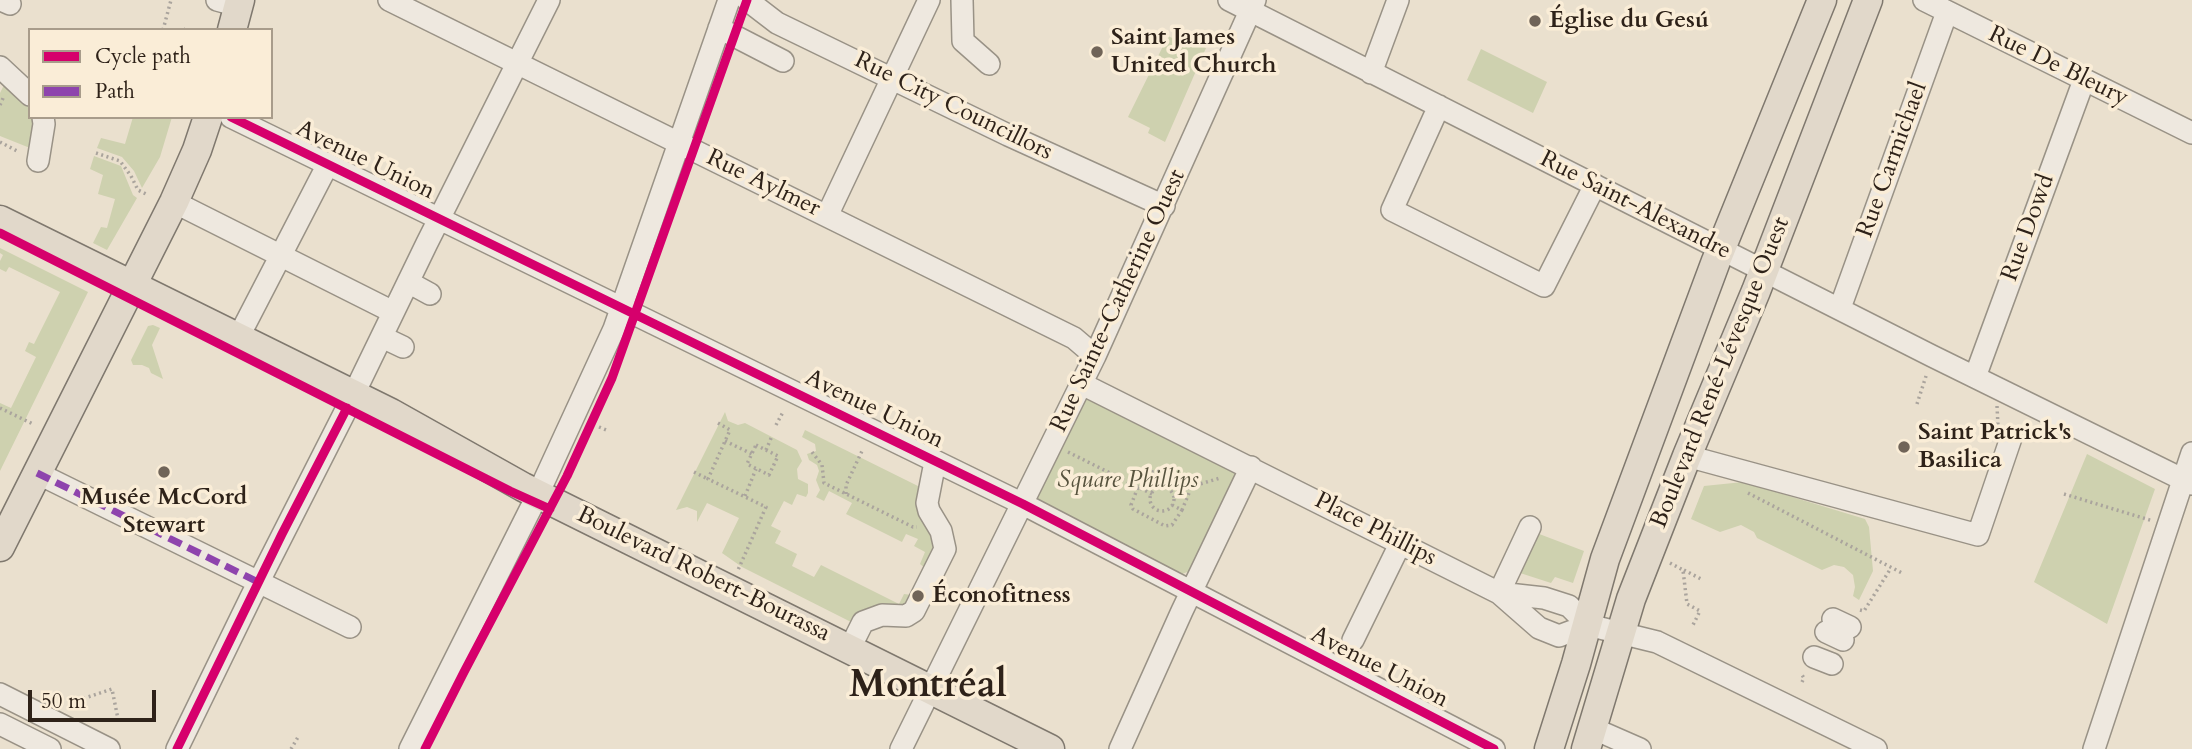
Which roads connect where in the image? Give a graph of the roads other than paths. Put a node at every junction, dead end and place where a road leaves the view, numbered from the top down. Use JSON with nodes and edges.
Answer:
{"nodes":[{"id":1,"x":389,"y":0,"type":"edge"},
{"id":2,"x":549,"y":0,"type":"edge"},
{"id":3,"x":729,"y":0,"type":"edge"},
{"id":4,"x":747,"y":0,"type":"edge"},
{"id":5,"x":929,"y":0,"type":"edge"},
{"id":6,"x":962,"y":0,"type":"edge"},
{"id":7,"x":1229,"y":0,"type":"edge"},
{"id":8,"x":1398,"y":0,"type":"edge"},
{"id":9,"x":1822,"y":0,"type":"edge"},
{"id":10,"x":1868,"y":0,"type":"edge"},
{"id":11,"x":1924,"y":0,"type":"edge"},
{"id":12,"x":1253,"y":5,"type":"edge"},
{"id":13,"x":1947,"y":12,"type":"junction"},
{"id":14,"x":719,"y":28,"type":"junction"},
{"id":15,"x":783,"y":61,"type":"dead end"},
{"id":16,"x":517,"y":64,"type":"junction"},
{"id":17,"x":989,"y":64,"type":"dead end"},
{"id":18,"x":0,"y":67,"type":"edge"},
{"id":19,"x":1371,"y":73,"type":"junction"},
{"id":20,"x":892,"y":78,"type":"junction"},
{"id":21,"x":2084,"y":80,"type":"junction"},
{"id":22,"x":28,"y":93,"type":"edge"},
{"id":23,"x":1439,"y":106,"type":"junction"},
{"id":24,"x":43,"y":119,"type":"edge"},
{"id":25,"x":207,"y":119,"type":"edge"},
{"id":26,"x":234,"y":119,"type":"edge"},
{"id":27,"x":2192,"y":133,"type":"edge"},
{"id":28,"x":680,"y":143,"type":"junction"},
{"id":29,"x":28,"y":156,"type":"road end"},
{"id":30,"x":328,"y":164,"type":"junction"},
{"id":31,"x":1595,"y":185,"type":"junction"},
{"id":32,"x":174,"y":202,"type":"junction"},
{"id":33,"x":1164,"y":206,"type":"junction"},
{"id":34,"x":827,"y":216,"type":"junction"},
{"id":35,"x":0,"y":219,"type":"edge"},
{"id":36,"x":439,"y":219,"type":"junction"},
{"id":37,"x":1721,"y":249,"type":"junction"},
{"id":38,"x":280,"y":256,"type":"junction"},
{"id":39,"x":1763,"y":271,"type":"junction"},
{"id":40,"x":408,"y":282,"type":"junction"},
{"id":41,"x":132,"y":285,"type":"junction"},
{"id":42,"x":430,"y":294,"type":"dead end"},
{"id":43,"x":622,"y":308,"type":"junction"},
{"id":44,"x":1840,"y":308,"type":"junction"},
{"id":45,"x":393,"y":312,"type":"junction"},
{"id":46,"x":382,"y":337,"type":"junction"},
{"id":47,"x":238,"y":338,"type":"junction"},
{"id":48,"x":403,"y":347,"type":"dead end"},
{"id":49,"x":1095,"y":356,"type":"junction"},
{"id":50,"x":1975,"y":377,"type":"junction"},
{"id":51,"x":1082,"y":384,"type":"junction"},
{"id":52,"x":354,"y":395,"type":"junction"},
{"id":53,"x":2004,"y":432,"type":"road end"},
{"id":54,"x":2192,"y":453,"type":"edge"},
{"id":55,"x":1687,"y":456,"type":"junction"},
{"id":56,"x":935,"y":462,"type":"junction"},
{"id":57,"x":1251,"y":467,"type":"junction"},
{"id":58,"x":37,"y":473,"type":"junction"},
{"id":59,"x":2187,"y":482,"type":"edge"},
{"id":60,"x":538,"y":494,"type":"junction"},
{"id":61,"x":1023,"y":504,"type":"junction"},
{"id":62,"x":1530,"y":527,"type":"dead end"},
{"id":63,"x":1401,"y":542,"type":"junction"},
{"id":64,"x":0,"y":547,"type":"edge"},
{"id":65,"x":258,"y":582,"type":"junction"},
{"id":66,"x":1191,"y":593,"type":"junction"},
{"id":67,"x":1499,"y":593,"type":"junction"},
{"id":68,"x":1588,"y":625,"type":"junction"},
{"id":69,"x":350,"y":627,"type":"dead end"},
{"id":70,"x":1621,"y":632,"type":"junction"},
{"id":71,"x":1353,"y":640,"type":"dead end"},
{"id":72,"x":850,"y":648,"type":"junction"},
{"id":73,"x":931,"y":689,"type":"junction"},
{"id":74,"x":0,"y":694,"type":"edge"},
{"id":75,"x":0,"y":724,"type":"edge"},
{"id":76,"x":1589,"y":739,"type":"edge"},
{"id":77,"x":1017,"y":741,"type":"edge"},
{"id":78,"x":50,"y":749,"type":"edge"},
{"id":79,"x":109,"y":749,"type":"edge"},
{"id":80,"x":177,"y":749,"type":"edge"},
{"id":81,"x":410,"y":749,"type":"edge"},
{"id":82,"x":901,"y":749,"type":"edge"},
{"id":83,"x":1050,"y":749,"type":"edge"},
{"id":84,"x":1120,"y":749,"type":"edge"},
{"id":85,"x":1494,"y":749,"type":"edge"},
{"id":86,"x":1549,"y":749,"type":"edge"},
{"id":87,"x":1640,"y":749,"type":"edge"},
{"id":88,"x":1876,"y":749,"type":"edge"},
{"id":89,"x":2094,"y":749,"type":"edge"}],
"edges":[{"from":1,"to":16,"type":"street","name":"Rue Aylmer"},
{"from":2,"to":16,"type":"street"},
{"from":3,"to":14,"type":"street"},
{"from":4,"to":20,"type":"street","name":"Rue City Councillors"},
{"from":5,"to":20,"type":"street"},
{"from":6,"to":17,"type":"street"},
{"from":7,"to":12,"type":"street","name":"Rue Saint-Alexandre"},
{"from":8,"to":19,"type":"street"},
{"from":9,"to":37,"type":"main road","name":"Boulevard René-Lévesque Ouest"},
{"from":10,"to":39,"type":"main road","name":"Boulevard René-Lévesque Ouest"},
{"from":11,"to":13,"type":"street","name":"Rue De Bleury"},
{"from":12,"to":19,"type":"street","name":"Rue Saint-Alexandre"},
{"from":12,"to":33,"type":"street","name":"Rue Sainte-Catherine Ouest"},
{"from":13,"to":21,"type":"street","name":"Rue De Bleury"},
{"from":13,"to":44,"type":"street","name":"Rue Carmichael"},
{"from":14,"to":15,"type":"street"},
{"from":14,"to":28,"type":"street"},
{"from":16,"to":28,"type":"street","name":"Rue Aylmer"},
{"from":16,"to":36,"type":"street"},
{"from":18,"to":22,"type":"street"},
{"from":19,"to":23,"type":"street","name":"Rue Saint-Alexandre"},
{"from":20,"to":33,"type":"street","name":"Rue City Councillors"},
{"from":20,"to":34,"type":"street"},
{"from":21,"to":27,"type":"street","name":"Rue De Bleury"},
{"from":21,"to":50,"type":"street","name":"Rue Dowd"},
{"from":23,"to":31,"type":"street","name":"Rue Saint-Alexandre"},
{"from":23,"to":31,"type":"street"},
{"from":24,"to":29,"type":"street"},
{"from":25,"to":32,"type":"main road"},
{"from":26,"to":30,"type":"street","name":"Avenue Union"},
{"from":28,"to":34,"type":"street","name":"Rue Aylmer"},
{"from":28,"to":43,"type":"street"},
{"from":30,"to":36,"type":"street","name":"Avenue Union"},
{"from":30,"to":38,"type":"street"},
{"from":31,"to":37,"type":"street","name":"Rue Saint-Alexandre"},
{"from":32,"to":38,"type":"street"},
{"from":32,"to":41,"type":"main road"},
{"from":33,"to":49,"type":"street","name":"Rue Sainte-Catherine Ouest"},
{"from":34,"to":49,"type":"street","name":"Rue Aylmer"},
{"from":35,"to":41,"type":"main road","name":"Boulevard Robert-Bourassa"},
{"from":36,"to":40,"type":"street"},
{"from":36,"to":43,"type":"street","name":"Avenue Union"},
{"from":37,"to":39,"type":"street","name":"Rue Saint-Alexandre"},
{"from":37,"to":68,"type":"main road","name":"Boulevard René-Lévesque Ouest"},
{"from":38,"to":45,"type":"street"},
{"from":38,"to":47,"type":"street"},
{"from":39,"to":44,"type":"street","name":"Rue Saint-Alexandre"},
{"from":39,"to":55,"type":"main road","name":"Boulevard René-Lévesque Ouest"},
{"from":40,"to":42,"type":"street"},
{"from":40,"to":45,"type":"street"},
{"from":41,"to":47,"type":"main road","name":"Boulevard Robert-Bourassa"},
{"from":41,"to":58,"type":"main road"},
{"from":43,"to":56,"type":"street","name":"Avenue Union"},
{"from":43,"to":60,"type":"street"},
{"from":44,"to":50,"type":"street","name":"Rue Saint-Alexandre"},
{"from":45,"to":46,"type":"street"},
{"from":46,"to":48,"type":"street"},
{"from":46,"to":52,"type":"street"},
{"from":47,"to":52,"type":"main road","name":"Boulevard Robert-Bourassa"},
{"from":49,"to":51,"type":"street","name":"Rue Sainte-Catherine Ouest"},
{"from":50,"to":59,"type":"street","name":"Rue Saint-Alexandre"},
{"from":51,"to":57,"type":"street","name":"Place Phillips"},
{"from":51,"to":61,"type":"street","name":"Rue Sainte-Catherine Ouest"},
{"from":52,"to":60,"type":"main road","name":"Boulevard Robert-Bourassa"},
{"from":52,"to":65,"type":"street"},
{"from":53,"to":55,"type":"street"},
{"from":54,"to":59,"type":"street"},
{"from":55,"to":70,"type":"main road","name":"Boulevard René-Lévesque Ouest"},
{"from":56,"to":61,"type":"street","name":"Avenue Union"},
{"from":56,"to":72,"type":"street"},
{"from":57,"to":63,"type":"street","name":"Place Phillips"},
{"from":57,"to":66,"type":"street"},
{"from":58,"to":64,"type":"main road"},
{"from":58,"to":65,"type":"street"},
{"from":59,"to":89,"type":"street"},
{"from":60,"to":72,"type":"main road","name":"Boulevard Robert-Bourassa"},
{"from":60,"to":81,"type":"street"},
{"from":61,"to":66,"type":"street","name":"Avenue Union"},
{"from":61,"to":73,"type":"street","name":"Rue Sainte-Catherine Ouest"},
{"from":62,"to":67,"type":"street"},
{"from":63,"to":67,"type":"street","name":"Place Phillips"},
{"from":63,"to":71,"type":"street"},
{"from":65,"to":69,"type":"street"},
{"from":65,"to":80,"type":"street"},
{"from":66,"to":84,"type":"street"},
{"from":66,"to":85,"type":"street","name":"Avenue Union"},
{"from":67,"to":68,"type":"street"},
{"from":67,"to":68,"type":"street"},
{"from":68,"to":70,"type":"street"},
{"from":68,"to":86,"type":"main road","name":"Boulevard René-Lévesque Ouest"},
{"from":70,"to":76,"type":"main road","name":"Boulevard René-Lévesque Ouest"},
{"from":70,"to":88,"type":"street"},
{"from":72,"to":73,"type":"main road","name":"Boulevard Robert-Bourassa"},
{"from":73,"to":77,"type":"main road","name":"Boulevard Robert-Bourassa"},
{"from":73,"to":82,"type":"street","name":"Rue Sainte-Catherine Ouest"},
{"from":74,"to":79,"type":"street"},
{"from":75,"to":78,"type":"street"},
{"from":76,"to":87,"type":"street"},
{"from":77,"to":83,"type":"main road","name":"Boulevard Robert-Bourassa"}]}
